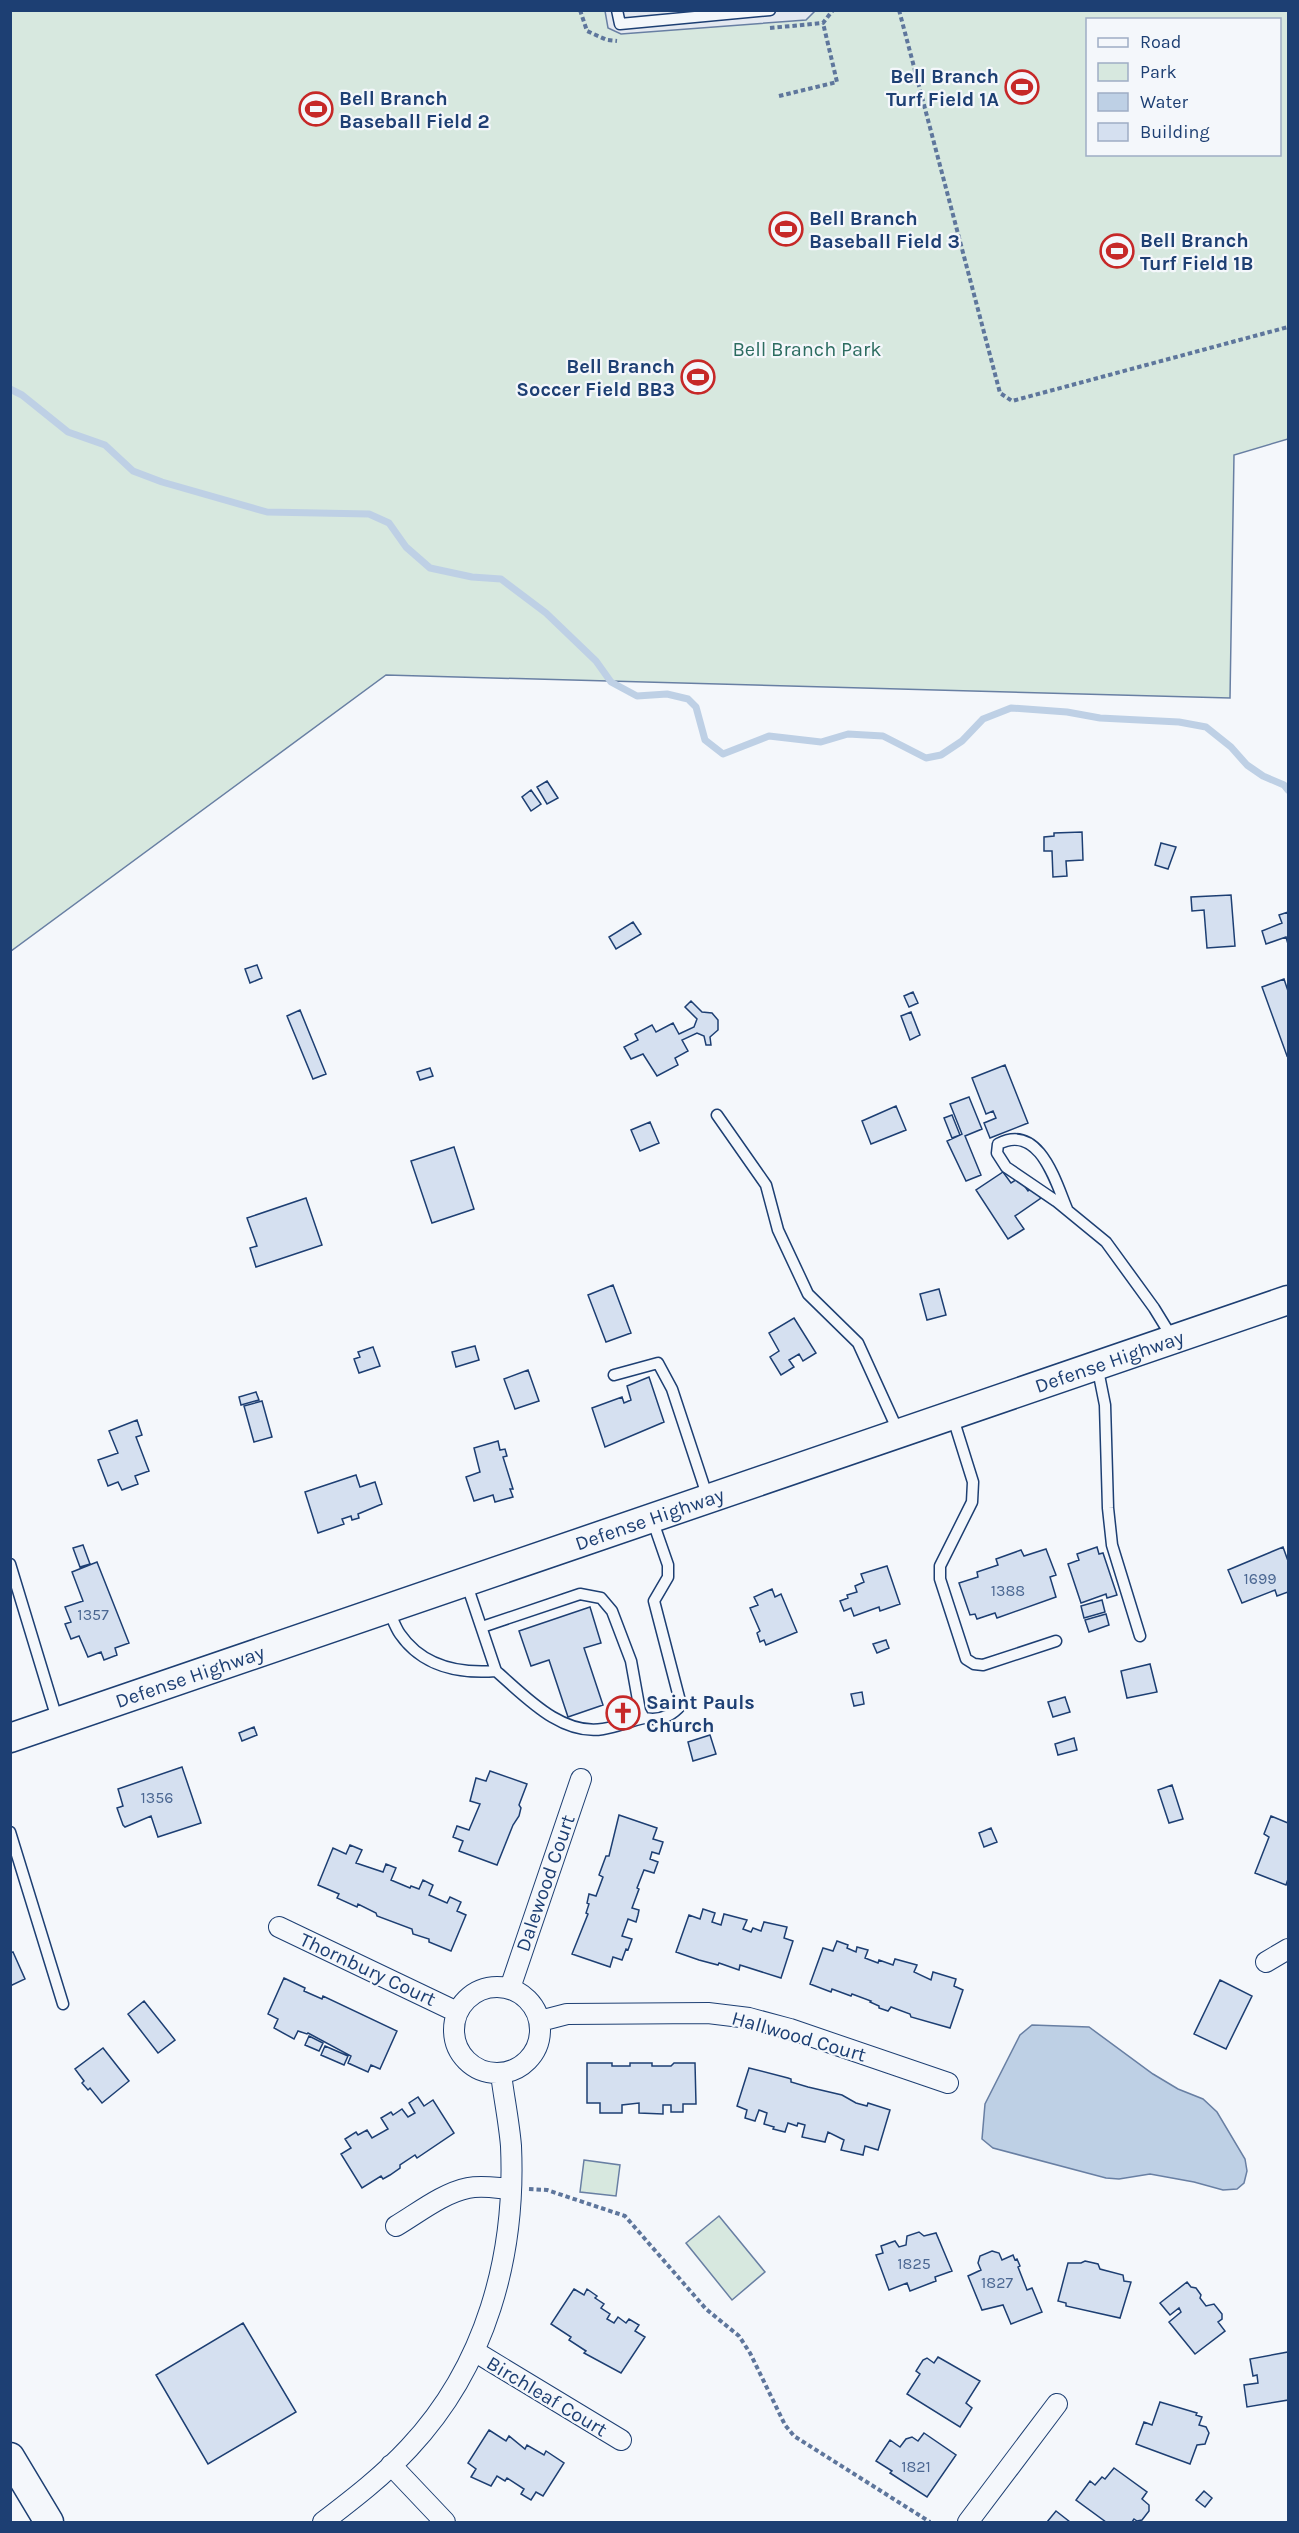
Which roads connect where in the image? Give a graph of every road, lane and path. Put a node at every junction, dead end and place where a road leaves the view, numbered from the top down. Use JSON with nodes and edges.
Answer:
{"nodes":[{"id":1,"x":617,"y":10,"type":"edge"},
{"id":2,"x":770,"y":10,"type":"edge"},
{"id":3,"x":861,"y":10,"type":"edge"},
{"id":4,"x":876,"y":10,"type":"edge"},
{"id":5,"x":899,"y":10,"type":"edge"},
{"id":6,"x":752,"y":12,"type":"edge"},
{"id":7,"x":680,"y":14,"type":"edge"},
{"id":8,"x":824,"y":23,"type":"dead end"},
{"id":9,"x":779,"y":96,"type":"dead end"},
{"id":10,"x":1288,"y":327,"type":"edge"},
{"id":11,"x":717,"y":1115,"type":"dead end"},
{"id":12,"x":1067,"y":1209,"type":"junction"},
{"id":13,"x":1288,"y":1300,"type":"edge"},
{"id":14,"x":1173,"y":1339,"type":"junction"},
{"id":15,"x":1097,"y":1365,"type":"junction"},
{"id":16,"x":614,"y":1375,"type":"dead end"},
{"id":17,"x":952,"y":1415,"type":"junction"},
{"id":18,"x":900,"y":1433,"type":"junction"},
{"id":19,"x":708,"y":1499,"type":"junction"},
{"id":20,"x":651,"y":1518,"type":"junction"},
{"id":21,"x":10,"y":1564,"type":"edge"},
{"id":22,"x":466,"y":1582,"type":"junction"},
{"id":23,"x":388,"y":1609,"type":"junction"},
{"id":24,"x":482,"y":1627,"type":"junction"},
{"id":25,"x":1140,"y":1636,"type":"dead end"},
{"id":26,"x":1056,"y":1641,"type":"dead end"},
{"id":27,"x":496,"y":1671,"type":"junction"},
{"id":28,"x":644,"y":1718,"type":"junction"},
{"id":29,"x":58,"y":1722,"type":"junction"},
{"id":30,"x":10,"y":1738,"type":"edge"},
{"id":31,"x":580,"y":1779,"type":"dead end"},
{"id":32,"x":10,"y":1832,"type":"edge"},
{"id":33,"x":279,"y":1927,"type":"dead end"},
{"id":34,"x":1288,"y":1949,"type":"edge"},
{"id":35,"x":1266,"y":1962,"type":"dead end"},
{"id":36,"x":510,"y":1988,"type":"junction"},
{"id":37,"x":63,"y":2004,"type":"dead end"},
{"id":38,"x":457,"y":2012,"type":"junction"},
{"id":39,"x":540,"y":2021,"type":"junction"},
{"id":40,"x":501,"y":2074,"type":"junction"},
{"id":41,"x":948,"y":2083,"type":"dead end"},
{"id":42,"x":510,"y":2189,"type":"junction"},
{"id":43,"x":396,"y":2226,"type":"dead end"},
{"id":44,"x":474,"y":2351,"type":"junction"},
{"id":45,"x":1057,"y":2404,"type":"dead end"},
{"id":46,"x":621,"y":2440,"type":"dead end"},
{"id":47,"x":10,"y":2457,"type":"edge"},
{"id":48,"x":391,"y":2465,"type":"junction"},
{"id":49,"x":49,"y":2523,"type":"edge"},
{"id":50,"x":323,"y":2523,"type":"edge"},
{"id":51,"x":445,"y":2523,"type":"edge"},
{"id":52,"x":930,"y":2523,"type":"edge"},
{"id":53,"x":968,"y":2523,"type":"edge"}],
"edges":[{"from":1,"to":7,"type":"lane"},
{"from":2,"to":6,"type":"lane"},
{"from":3,"to":4,"type":"path"},
{"from":5,"to":10,"type":"path"},
{"from":6,"to":7,"type":"lane"},
{"from":8,"to":9,"type":"path"},
{"from":11,"to":18,"type":"lane"},
{"from":12,"to":12,"type":"lane"},
{"from":12,"to":14,"type":"lane"},
{"from":13,"to":14,"type":"main road","name":"Defense Highway"},
{"from":14,"to":15,"type":"main road","name":"Defense Highway"},
{"from":15,"to":17,"type":"main road","name":"Defense Highway"},
{"from":15,"to":25,"type":"lane"},
{"from":16,"to":19,"type":"lane"},
{"from":17,"to":18,"type":"main road","name":"Defense Highway"},
{"from":17,"to":26,"type":"lane"},
{"from":18,"to":19,"type":"main road","name":"Defense Highway"},
{"from":19,"to":20,"type":"main road","name":"Defense Highway"},
{"from":20,"to":22,"type":"main road","name":"Defense Highway"},
{"from":20,"to":28,"type":"lane"},
{"from":21,"to":29,"type":"lane"},
{"from":22,"to":23,"type":"main road","name":"Defense Highway"},
{"from":22,"to":24,"type":"lane"},
{"from":23,"to":27,"type":"lane"},
{"from":23,"to":29,"type":"main road","name":"Defense Highway"},
{"from":24,"to":27,"type":"lane"},
{"from":24,"to":28,"type":"lane"},
{"from":27,"to":28,"type":"lane"},
{"from":29,"to":30,"type":"main road","name":"Defense Highway"},
{"from":31,"to":36,"type":"street","name":"Dalewood Court"},
{"from":32,"to":37,"type":"lane"},
{"from":33,"to":38,"type":"street","name":"Thornbury Court"},
{"from":34,"to":35,"type":"street"},
{"from":36,"to":38,"type":"street"},
{"from":36,"to":39,"type":"street"},
{"from":38,"to":40,"type":"street"},
{"from":39,"to":40,"type":"street"},
{"from":39,"to":41,"type":"street","name":"Hallwood Court"},
{"from":40,"to":42,"type":"street"},
{"from":42,"to":43,"type":"street"},
{"from":42,"to":44,"type":"street"},
{"from":42,"to":52,"type":"path"},
{"from":44,"to":46,"type":"street","name":"Birchleaf Court"},
{"from":44,"to":48,"type":"street"},
{"from":45,"to":53,"type":"street"},
{"from":47,"to":49,"type":"main road"},
{"from":48,"to":50,"type":"street"},
{"from":48,"to":51,"type":"street"}]}
